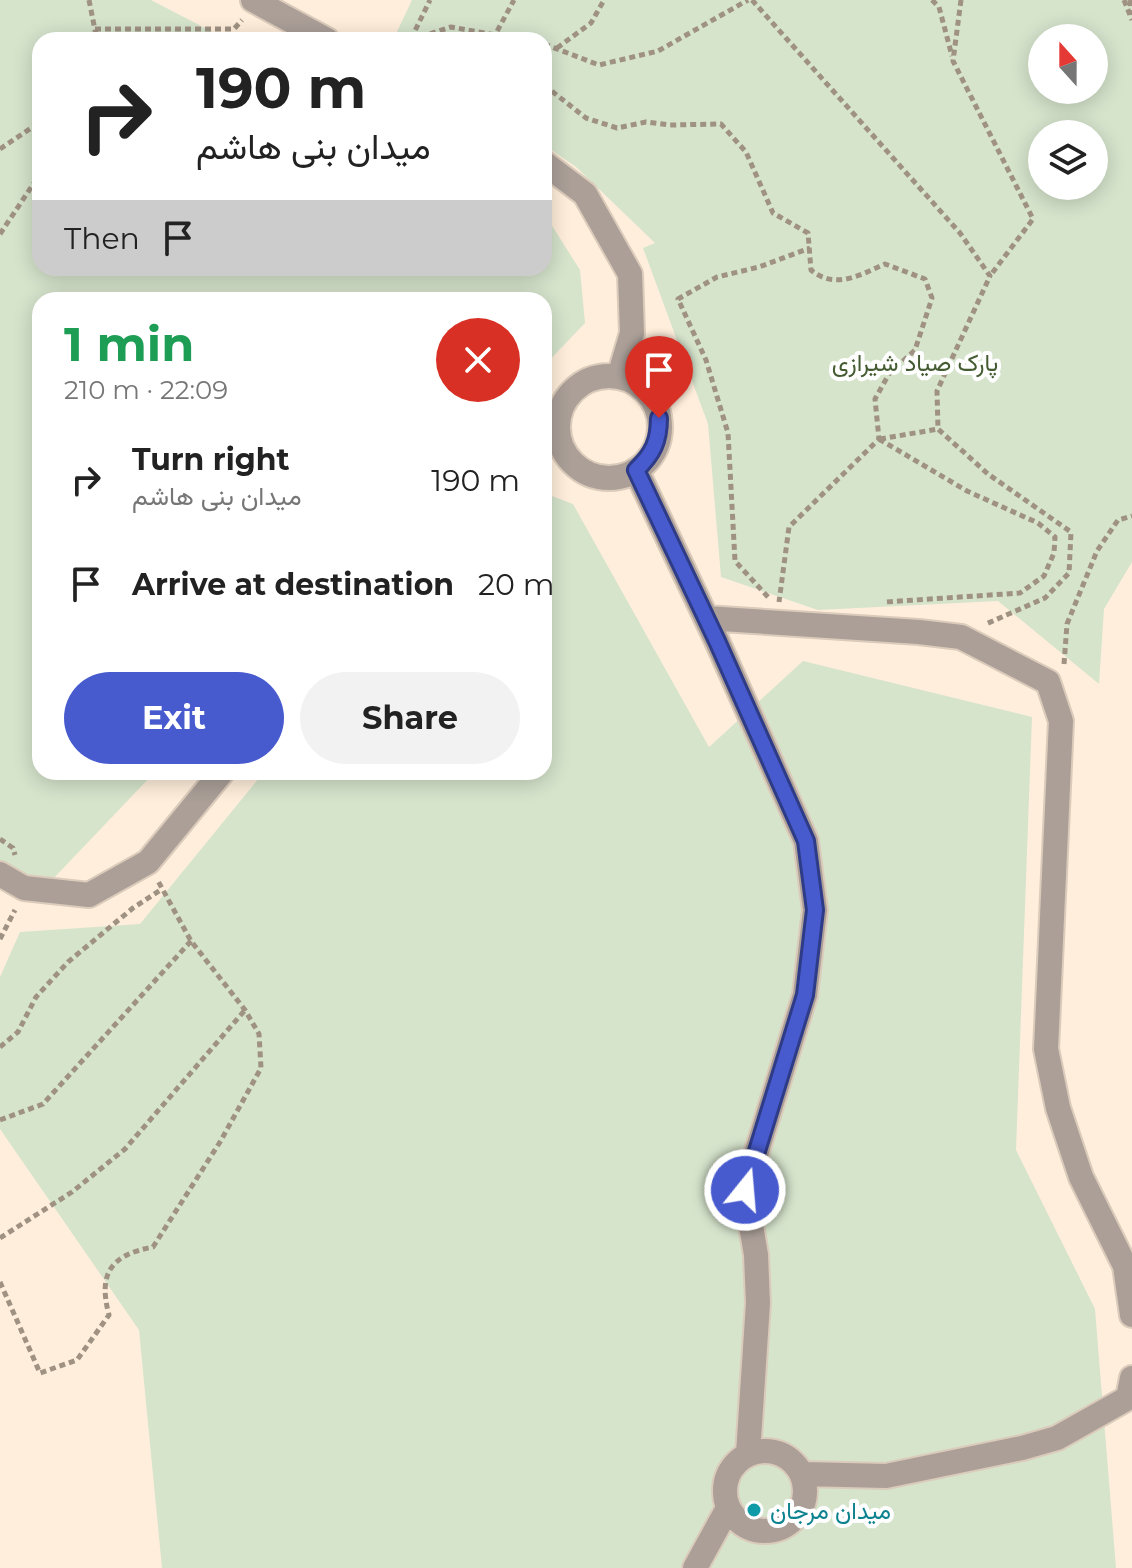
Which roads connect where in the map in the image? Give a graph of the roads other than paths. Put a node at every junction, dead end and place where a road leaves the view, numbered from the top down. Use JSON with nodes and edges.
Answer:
{"nodes":[{"id":1,"x":256,"y":2,"type":"edge"},
{"id":2,"x":312,"y":32,"type":"edge"},
{"id":3,"x":552,"y":169,"type":"edge"},
{"id":4,"x":619,"y":377,"type":"junction"},
{"id":5,"x":552,"y":417,"type":"edge"},
{"id":6,"x":552,"y":421,"type":"edge"},
{"id":7,"x":636,"y":470,"type":"junction"},
{"id":8,"x":706,"y":618,"type":"junction"},
{"id":9,"x":215,"y":780,"type":"edge"},
{"id":10,"x":0,"y":874,"type":"edge"},
{"id":11,"x":1132,"y":1315,"type":"edge"},
{"id":12,"x":1131,"y":1392,"type":"edge"},
{"id":13,"x":748,"y":1454,"type":"junction"},
{"id":14,"x":803,"y":1474,"type":"junction"},
{"id":15,"x":728,"y":1508,"type":"junction"},
{"id":16,"x":694,"y":1566,"type":"edge"}],
"edges":[{"from":1,"to":2,"type":"street"},
{"from":3,"to":4,"type":"street"},
{"from":4,"to":5,"type":"street"},
{"from":4,"to":7,"type":"street"},
{"from":6,"to":7,"type":"street"},
{"from":7,"to":8,"type":"street"},
{"from":8,"to":11,"type":"street"},
{"from":8,"to":13,"type":"street"},
{"from":9,"to":10,"type":"street"},
{"from":12,"to":14,"type":"street"},
{"from":13,"to":14,"type":"street"},
{"from":13,"to":15,"type":"street"},
{"from":14,"to":15,"type":"street"},
{"from":15,"to":16,"type":"street"}]}
